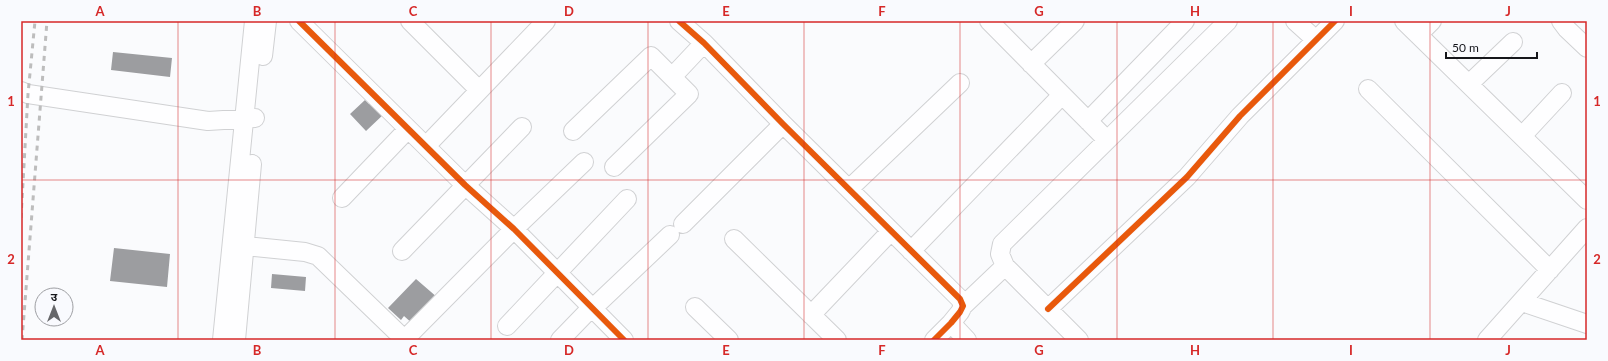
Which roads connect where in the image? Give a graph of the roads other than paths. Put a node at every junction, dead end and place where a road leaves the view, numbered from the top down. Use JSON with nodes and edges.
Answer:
{"nodes":[{"id":1,"x":254,"y":21,"type":"edge"},
{"id":2,"x":267,"y":21,"type":"edge"},
{"id":3,"x":299,"y":21,"type":"edge"},
{"id":4,"x":410,"y":21,"type":"edge"},
{"id":5,"x":546,"y":21,"type":"edge"},
{"id":6,"x":679,"y":21,"type":"edge"},
{"id":7,"x":989,"y":21,"type":"edge"},
{"id":8,"x":1075,"y":21,"type":"edge"},
{"id":9,"x":1185,"y":21,"type":"edge"},
{"id":10,"x":1228,"y":21,"type":"edge"},
{"id":11,"x":1295,"y":21,"type":"edge"},
{"id":12,"x":1335,"y":21,"type":"edge"},
{"id":13,"x":1404,"y":21,"type":"edge"},
{"id":14,"x":1432,"y":21,"type":"edge"},
{"id":15,"x":1561,"y":21,"type":"edge"},
{"id":16,"x":1418,"y":34,"type":"junction"},
{"id":17,"x":1316,"y":40,"type":"junction"},
{"id":18,"x":1513,"y":42,"type":"dead end"},
{"id":19,"x":704,"y":43,"type":"junction"},
{"id":20,"x":1587,"y":48,"type":"edge"},
{"id":21,"x":1031,"y":64,"type":"junction"},
{"id":22,"x":672,"y":77,"type":"junction"},
{"id":23,"x":960,"y":83,"type":"dead end"},
{"id":24,"x":1469,"y":84,"type":"junction"},
{"id":25,"x":1368,"y":88,"type":"dead end"},
{"id":26,"x":479,"y":90,"type":"junction"},
{"id":27,"x":21,"y":91,"type":"edge"},
{"id":28,"x":1562,"y":93,"type":"dead end"},
{"id":29,"x":1062,"y":95,"type":"junction"},
{"id":30,"x":250,"y":119,"type":"junction"},
{"id":31,"x":1088,"y":121,"type":"junction"},
{"id":32,"x":783,"y":124,"type":"junction"},
{"id":33,"x":522,"y":126,"type":"dead end"},
{"id":34,"x":408,"y":129,"type":"junction"},
{"id":35,"x":574,"y":131,"type":"dead end"},
{"id":36,"x":1522,"y":136,"type":"junction"},
{"id":37,"x":1107,"y":140,"type":"junction"},
{"id":38,"x":426,"y":146,"type":"junction"},
{"id":39,"x":584,"y":162,"type":"dead end"},
{"id":40,"x":614,"y":167,"type":"dead end"},
{"id":41,"x":465,"y":185,"type":"junction"},
{"id":42,"x":849,"y":189,"type":"junction"},
{"id":43,"x":342,"y":198,"type":"dead end"},
{"id":44,"x":627,"y":199,"type":"dead end"},
{"id":45,"x":1587,"y":200,"type":"edge"},
{"id":46,"x":1587,"y":228,"type":"edge"},
{"id":47,"x":514,"y":229,"type":"junction"},
{"id":48,"x":891,"y":231,"type":"junction"},
{"id":49,"x":734,"y":238,"type":"dead end"},
{"id":50,"x":245,"y":246,"type":"junction"},
{"id":51,"x":911,"y":251,"type":"junction"},
{"id":52,"x":402,"y":252,"type":"dead end"},
{"id":53,"x":1005,"y":266,"type":"junction"},
{"id":54,"x":1550,"y":270,"type":"junction"},
{"id":55,"x":557,"y":272,"type":"junction"},
{"id":56,"x":1522,"y":302,"type":"junction"},
{"id":57,"x":963,"y":306,"type":"junction"},
{"id":58,"x":695,"y":307,"type":"dead end"},
{"id":59,"x":591,"y":308,"type":"junction"},
{"id":60,"x":1048,"y":309,"type":"junction"},
{"id":61,"x":811,"y":315,"type":"junction"},
{"id":62,"x":951,"y":324,"type":"junction"},
{"id":63,"x":1587,"y":324,"type":"edge"},
{"id":64,"x":507,"y":326,"type":"dead end"},
{"id":65,"x":222,"y":340,"type":"edge"},
{"id":66,"x":236,"y":340,"type":"edge"},
{"id":67,"x":405,"y":340,"type":"edge"},
{"id":68,"x":560,"y":340,"type":"edge"},
{"id":69,"x":624,"y":340,"type":"edge"},
{"id":70,"x":729,"y":340,"type":"edge"},
{"id":71,"x":837,"y":340,"type":"edge"},
{"id":72,"x":934,"y":340,"type":"edge"},
{"id":73,"x":967,"y":340,"type":"edge"},
{"id":74,"x":1079,"y":340,"type":"edge"},
{"id":75,"x":1488,"y":340,"type":"edge"}],
"edges":[{"from":1,"to":30,"type":"street"},
{"from":2,"to":30,"type":"street"},
{"from":3,"to":34,"type":"street"},
{"from":4,"to":26,"type":"street"},
{"from":5,"to":26,"type":"street"},
{"from":6,"to":19,"type":"street"},
{"from":7,"to":21,"type":"street"},
{"from":8,"to":21,"type":"street"},
{"from":9,"to":31,"type":"street"},
{"from":10,"to":37,"type":"street"},
{"from":11,"to":17,"type":"street"},
{"from":12,"to":17,"type":"street"},
{"from":13,"to":16,"type":"street"},
{"from":14,"to":16,"type":"street"},
{"from":15,"to":20,"type":"street"},
{"from":16,"to":24,"type":"street"},
{"from":17,"to":60,"type":"street"},
{"from":18,"to":24,"type":"street"},
{"from":19,"to":22,"type":"street"},
{"from":19,"to":32,"type":"street"},
{"from":21,"to":29,"type":"street"},
{"from":22,"to":35,"type":"street"},
{"from":22,"to":40,"type":"street"},
{"from":23,"to":42,"type":"street"},
{"from":24,"to":36,"type":"street"},
{"from":25,"to":54,"type":"street"},
{"from":26,"to":38,"type":"street"},
{"from":27,"to":30,"type":"street"},
{"from":28,"to":36,"type":"street"},
{"from":29,"to":31,"type":"street"},
{"from":29,"to":51,"type":"street"},
{"from":30,"to":50,"type":"street"},
{"from":30,"to":65,"type":"street"},
{"from":31,"to":37,"type":"street"},
{"from":32,"to":42,"type":"street"},
{"from":32,"to":59,"type":"street"},
{"from":33,"to":41,"type":"street"},
{"from":34,"to":38,"type":"street"},
{"from":34,"to":43,"type":"street"},
{"from":36,"to":45,"type":"street"},
{"from":37,"to":53,"type":"street"},
{"from":38,"to":41,"type":"street"},
{"from":39,"to":47,"type":"street"},
{"from":41,"to":47,"type":"street"},
{"from":41,"to":52,"type":"street"},
{"from":42,"to":48,"type":"street"},
{"from":44,"to":55,"type":"street"},
{"from":46,"to":54,"type":"street"},
{"from":47,"to":55,"type":"street"},
{"from":47,"to":67,"type":"street"},
{"from":48,"to":51,"type":"street"},
{"from":48,"to":61,"type":"street"},
{"from":49,"to":61,"type":"street"},
{"from":50,"to":66,"type":"street"},
{"from":50,"to":67,"type":"street"},
{"from":51,"to":57,"type":"street"},
{"from":53,"to":57,"type":"street"},
{"from":53,"to":60,"type":"street"},
{"from":54,"to":56,"type":"street"},
{"from":55,"to":59,"type":"street"},
{"from":55,"to":64,"type":"street"},
{"from":56,"to":63,"type":"street"},
{"from":56,"to":75,"type":"street"},
{"from":57,"to":62,"type":"street"},
{"from":58,"to":70,"type":"street"},
{"from":59,"to":68,"type":"street"},
{"from":59,"to":69,"type":"street"},
{"from":60,"to":74,"type":"street"},
{"from":61,"to":71,"type":"street"},
{"from":62,"to":72,"type":"street"},
{"from":62,"to":73,"type":"street"}]}
